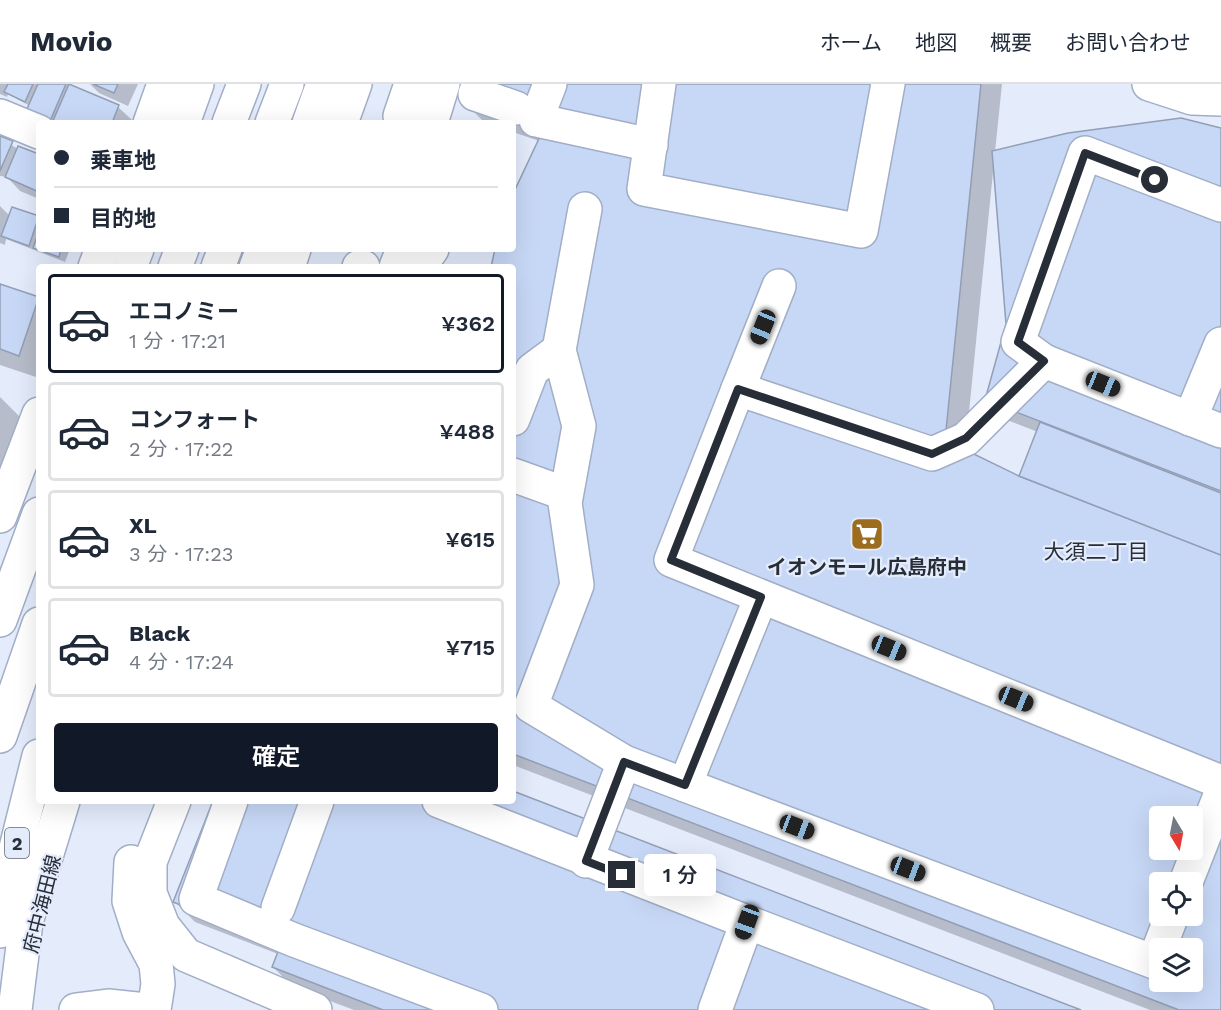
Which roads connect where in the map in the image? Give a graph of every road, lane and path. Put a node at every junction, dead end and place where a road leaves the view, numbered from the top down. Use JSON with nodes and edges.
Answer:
{"nodes":[{"id":1,"x":164,"y":84,"type":"edge"},
{"id":2,"x":197,"y":84,"type":"edge"},
{"id":3,"x":244,"y":84,"type":"edge"},
{"id":4,"x":287,"y":84,"type":"edge"},
{"id":5,"x":323,"y":84,"type":"edge"},
{"id":6,"x":355,"y":84,"type":"edge"},
{"id":7,"x":479,"y":84,"type":"edge"},
{"id":8,"x":550,"y":84,"type":"edge"},
{"id":9,"x":659,"y":84,"type":"edge"},
{"id":10,"x":888,"y":84,"type":"edge"},
{"id":11,"x":1149,"y":84,"type":"edge"},
{"id":12,"x":430,"y":98,"type":"edge"},
{"id":13,"x":1221,"y":99,"type":"edge"},
{"id":14,"x":516,"y":108,"type":"dead end"},
{"id":15,"x":0,"y":116,"type":"edge"},
{"id":16,"x":151,"y":120,"type":"edge"},
{"id":17,"x":184,"y":120,"type":"edge"},
{"id":18,"x":231,"y":120,"type":"edge"},
{"id":19,"x":273,"y":120,"type":"edge"},
{"id":20,"x":310,"y":120,"type":"edge"},
{"id":21,"x":342,"y":120,"type":"edge"},
{"id":22,"x":401,"y":120,"type":"edge"},
{"id":23,"x":36,"y":131,"type":"edge"},
{"id":24,"x":651,"y":145,"type":"junction"},
{"id":25,"x":1221,"y":205,"type":"edge"},
{"id":26,"x":585,"y":209,"type":"dead end"},
{"id":27,"x":779,"y":286,"type":"dead end"},
{"id":28,"x":1221,"y":344,"type":"edge"},
{"id":29,"x":559,"y":350,"type":"junction"},
{"id":30,"x":1044,"y":361,"type":"junction"},
{"id":31,"x":738,"y":389,"type":"junction"},
{"id":32,"x":516,"y":411,"type":"edge"},
{"id":33,"x":1190,"y":419,"type":"junction"},
{"id":34,"x":36,"y":422,"type":"edge"},
{"id":35,"x":1221,"y":431,"type":"edge"},
{"id":36,"x":516,"y":476,"type":"edge"},
{"id":37,"x":567,"y":494,"type":"junction"},
{"id":38,"x":0,"y":516,"type":"edge"},
{"id":39,"x":36,"y":522,"type":"edge"},
{"id":40,"x":761,"y":597,"type":"junction"},
{"id":41,"x":0,"y":620,"type":"edge"},
{"id":42,"x":36,"y":633,"type":"edge"},
{"id":43,"x":0,"y":736,"type":"edge"},
{"id":44,"x":624,"y":762,"type":"junction"},
{"id":45,"x":36,"y":768,"type":"edge"},
{"id":46,"x":1221,"y":782,"type":"edge"},
{"id":47,"x":685,"y":785,"type":"junction"},
{"id":48,"x":1221,"y":793,"type":"edge"},
{"id":49,"x":62,"y":804,"type":"edge"},
{"id":50,"x":71,"y":804,"type":"edge"},
{"id":51,"x":152,"y":804,"type":"edge"},
{"id":52,"x":173,"y":804,"type":"edge"},
{"id":53,"x":230,"y":804,"type":"edge"},
{"id":54,"x":316,"y":804,"type":"edge"},
{"id":55,"x":446,"y":804,"type":"edge"},
{"id":56,"x":586,"y":861,"type":"junction"},
{"id":57,"x":1190,"y":872,"type":"edge"},
{"id":58,"x":278,"y":908,"type":"dead end"},
{"id":59,"x":747,"y":922,"type":"junction"},
{"id":60,"x":1168,"y":926,"type":"edge"},
{"id":61,"x":0,"y":931,"type":"edge"},
{"id":62,"x":15,"y":1010,"type":"edge"},
{"id":63,"x":23,"y":1010,"type":"edge"},
{"id":64,"x":76,"y":1010,"type":"edge"},
{"id":65,"x":146,"y":1010,"type":"edge"},
{"id":66,"x":154,"y":1010,"type":"edge"},
{"id":67,"x":315,"y":1010,"type":"edge"},
{"id":68,"x":481,"y":1010,"type":"edge"},
{"id":69,"x":715,"y":1010,"type":"edge"},
{"id":70,"x":977,"y":1010,"type":"edge"}],
"edges":[{"from":1,"to":16,"type":"main road"},
{"from":2,"to":17,"type":"main road"},
{"from":3,"to":18,"type":"main road"},
{"from":4,"to":19,"type":"main road"},
{"from":5,"to":20,"type":"main road"},
{"from":6,"to":21,"type":"main road"},
{"from":7,"to":14,"type":"main road"},
{"from":8,"to":24,"type":"main road"},
{"from":9,"to":24,"type":"main road"},
{"from":10,"to":24,"type":"main road"},
{"from":11,"to":13,"type":"main road"},
{"from":12,"to":22,"type":"main road"},
{"from":15,"to":23,"type":"main road"},
{"from":25,"to":30,"type":"main road"},
{"from":26,"to":29,"type":"main road"},
{"from":27,"to":31,"type":"main road"},
{"from":28,"to":33,"type":"main road"},
{"from":29,"to":32,"type":"main road"},
{"from":29,"to":37,"type":"main road"},
{"from":30,"to":31,"type":"main road"},
{"from":30,"to":33,"type":"main road"},
{"from":31,"to":40,"type":"main road"},
{"from":33,"to":35,"type":"main road"},
{"from":34,"to":38,"type":"main road"},
{"from":36,"to":37,"type":"main road"},
{"from":37,"to":44,"type":"main road"},
{"from":39,"to":41,"type":"main road"},
{"from":40,"to":46,"type":"main road"},
{"from":40,"to":47,"type":"main road"},
{"from":42,"to":43,"type":"main road"},
{"from":44,"to":47,"type":"main road"},
{"from":44,"to":56,"type":"main road"},
{"from":45,"to":61,"type":"main road","number":"2"},
{"from":47,"to":60,"type":"main road"},
{"from":48,"to":57,"type":"main road"},
{"from":49,"to":62,"type":"main road"},
{"from":50,"to":63,"type":"main road","name":"府中海田線"},
{"from":51,"to":66,"type":"main road"},
{"from":52,"to":67,"type":"main road"},
{"from":53,"to":68,"type":"main road"},
{"from":54,"to":58,"type":"main road"},
{"from":55,"to":56,"type":"main road"},
{"from":56,"to":59,"type":"main road"},
{"from":59,"to":69,"type":"main road"},
{"from":59,"to":70,"type":"main road"},
{"from":64,"to":65,"type":"main road"}]}
